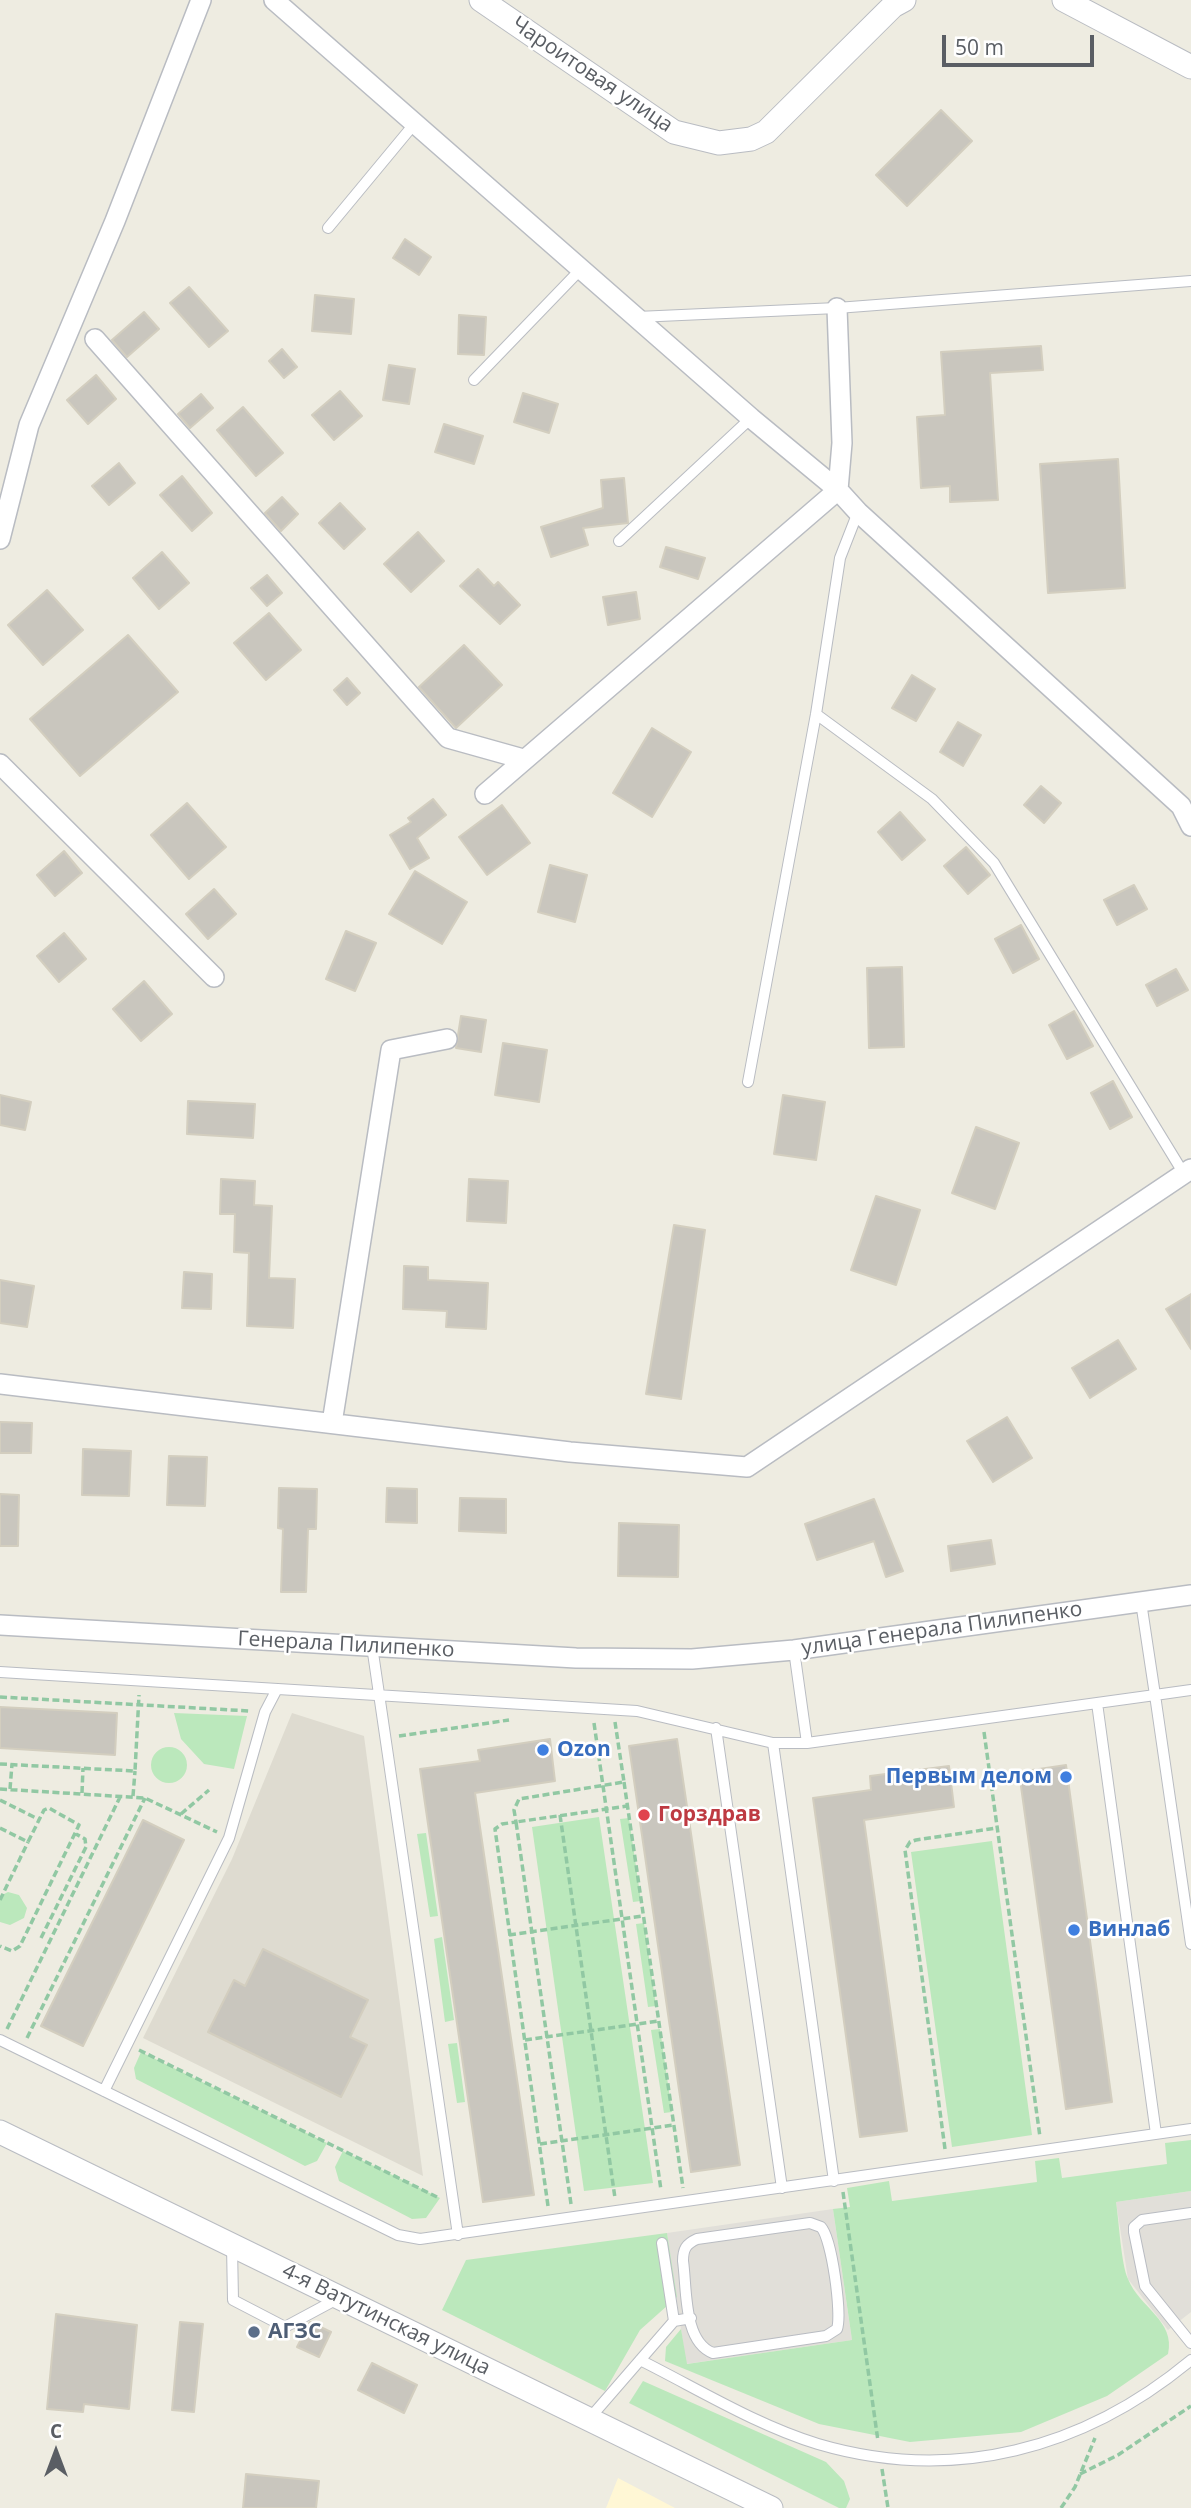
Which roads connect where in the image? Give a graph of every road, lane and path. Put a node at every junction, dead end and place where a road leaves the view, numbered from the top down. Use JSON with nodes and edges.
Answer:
{"nodes":[{"id":1,"x":201,"y":0,"type":"edge"},
{"id":2,"x":274,"y":0,"type":"edge"},
{"id":3,"x":481,"y":0,"type":"edge"},
{"id":4,"x":904,"y":0,"type":"edge"},
{"id":5,"x":1065,"y":0,"type":"edge"},
{"id":6,"x":1191,"y":67,"type":"edge"},
{"id":7,"x":415,"y":123,"type":"junction"},
{"id":8,"x":328,"y":228,"type":"dead end"},
{"id":9,"x":581,"y":269,"type":"junction"},
{"id":10,"x":1191,"y":281,"type":"edge"},
{"id":11,"x":837,"y":308,"type":"junction"},
{"id":12,"x":637,"y":317,"type":"junction"},
{"id":13,"x":95,"y":338,"type":"dead end"},
{"id":14,"x":474,"y":380,"type":"dead end"},
{"id":15,"x":751,"y":418,"type":"junction"},
{"id":16,"x":838,"y":490,"type":"junction"},
{"id":17,"x":858,"y":512,"type":"junction"},
{"id":18,"x":0,"y":539,"type":"edge"},
{"id":19,"x":619,"y":541,"type":"dead end"},
{"id":20,"x":816,"y":714,"type":"junction"},
{"id":21,"x":523,"y":760,"type":"junction"},
{"id":22,"x":0,"y":764,"type":"edge"},
{"id":23,"x":485,"y":794,"type":"dead end"},
{"id":24,"x":1191,"y":826,"type":"edge"},
{"id":25,"x":214,"y":977,"type":"dead end"},
{"id":26,"x":447,"y":1039,"type":"dead end"},
{"id":27,"x":748,"y":1082,"type":"dead end"},
{"id":28,"x":1188,"y":1172,"type":"edge"},
{"id":29,"x":0,"y":1384,"type":"edge"},
{"id":30,"x":332,"y":1423,"type":"junction"},
{"id":31,"x":1191,"y":1595,"type":"edge"},
{"id":32,"x":1142,"y":1602,"type":"junction"},
{"id":33,"x":0,"y":1625,"type":"edge"},
{"id":34,"x":372,"y":1646,"type":"junction"},
{"id":35,"x":794,"y":1650,"type":"junction"},
{"id":36,"x":692,"y":1658,"type":"joint"},
{"id":37,"x":0,"y":1672,"type":"edge"},
{"id":38,"x":140,"y":1681,"type":"junction"},
{"id":39,"x":277,"y":1689,"type":"junction"},
{"id":40,"x":1191,"y":1690,"type":"edge"},
{"id":41,"x":380,"y":1695,"type":"junction"},
{"id":42,"x":1155,"y":1695,"type":"junction"},
{"id":43,"x":0,"y":1697,"type":"edge"},
{"id":44,"x":1097,"y":1703,"type":"junction"},
{"id":45,"x":139,"y":1705,"type":"junction"},
{"id":46,"x":592,"y":1707,"type":"junction"},
{"id":47,"x":613,"y":1709,"type":"junction"},
{"id":48,"x":265,"y":1712,"type":"junction"},
{"id":49,"x":982,"y":1719,"type":"junction"},
{"id":50,"x":509,"y":1720,"type":"dead end"},
{"id":51,"x":716,"y":1728,"type":"junction"},
{"id":52,"x":386,"y":1738,"type":"junction"},
{"id":53,"x":773,"y":1743,"type":"junction"},
{"id":54,"x":807,"y":1743,"type":"junction"},
{"id":55,"x":0,"y":1764,"type":"edge"},
{"id":56,"x":12,"y":1764,"type":"junction"},
{"id":57,"x":83,"y":1768,"type":"junction"},
{"id":58,"x":135,"y":1771,"type":"junction"},
{"id":59,"x":624,"y":1782,"type":"junction"},
{"id":60,"x":603,"y":1785,"type":"junction"},
{"id":61,"x":0,"y":1789,"type":"edge"},
{"id":62,"x":10,"y":1789,"type":"junction"},
{"id":63,"x":209,"y":1790,"type":"dead end"},
{"id":64,"x":82,"y":1793,"type":"junction"},
{"id":65,"x":121,"y":1796,"type":"junction"},
{"id":66,"x":133,"y":1796,"type":"junction"},
{"id":67,"x":145,"y":1798,"type":"junction"},
{"id":68,"x":0,"y":1800,"type":"edge"},
{"id":69,"x":627,"y":1806,"type":"junction"},
{"id":70,"x":606,"y":1809,"type":"junction"},
{"id":71,"x":181,"y":1814,"type":"junction"},
{"id":72,"x":560,"y":1815,"type":"junction"},
{"id":73,"x":40,"y":1820,"type":"junction"},
{"id":74,"x":516,"y":1822,"type":"junction"},
{"id":75,"x":0,"y":1828,"type":"edge"},
{"id":76,"x":997,"y":1828,"type":"junction"},
{"id":77,"x":76,"y":1834,"type":"junction"},
{"id":78,"x":229,"y":1838,"type":"junction"},
{"id":79,"x":28,"y":1842,"type":"junction"},
{"id":80,"x":0,"y":1899,"type":"edge"},
{"id":81,"x":643,"y":1916,"type":"junction"},
{"id":82,"x":622,"y":1919,"type":"junction"},
{"id":83,"x":576,"y":1926,"type":"junction"},
{"id":84,"x":532,"y":1932,"type":"junction"},
{"id":85,"x":509,"y":1935,"type":"junction"},
{"id":86,"x":41,"y":1938,"type":"dead end"},
{"id":87,"x":1191,"y":1944,"type":"edge"},
{"id":88,"x":0,"y":1946,"type":"edge"},
{"id":89,"x":659,"y":2021,"type":"junction"},
{"id":90,"x":637,"y":2024,"type":"junction"},
{"id":91,"x":591,"y":2031,"type":"junction"},
{"id":92,"x":547,"y":2037,"type":"junction"},
{"id":93,"x":1,"y":2040,"type":"edge"},
{"id":94,"x":524,"y":2040,"type":"junction"},
{"id":95,"x":128,"y":2045,"type":"junction"},
{"id":96,"x":21,"y":2050,"type":"junction"},
{"id":97,"x":104,"y":2091,"type":"junction"},
{"id":98,"x":674,"y":2124,"type":"junction"},
{"id":99,"x":652,"y":2128,"type":"junction"},
{"id":100,"x":1191,"y":2129,"type":"edge"},
{"id":101,"x":0,"y":2132,"type":"edge"},
{"id":102,"x":606,"y":2134,"type":"junction"},
{"id":103,"x":1156,"y":2134,"type":"junction"},
{"id":104,"x":562,"y":2141,"type":"junction"},
{"id":105,"x":540,"y":2144,"type":"junction"},
{"id":106,"x":1042,"y":2151,"type":"junction"},
{"id":107,"x":947,"y":2165,"type":"junction"},
{"id":108,"x":837,"y":2180,"type":"junction"},
{"id":109,"x":782,"y":2188,"type":"junction"},
{"id":110,"x":685,"y":2202,"type":"junction"},
{"id":111,"x":453,"y":2205,"type":"junction"},
{"id":112,"x":664,"y":2206,"type":"junction"},
{"id":113,"x":618,"y":2212,"type":"junction"},
{"id":114,"x":1191,"y":2213,"type":"edge"},
{"id":115,"x":573,"y":2218,"type":"junction"},
{"id":116,"x":551,"y":2222,"type":"junction"},
{"id":117,"x":458,"y":2235,"type":"junction"},
{"id":118,"x":662,"y":2244,"type":"dead end"},
{"id":119,"x":232,"y":2246,"type":"junction"},
{"id":120,"x":339,"y":2297,"type":"junction"},
{"id":121,"x":691,"y":2318,"type":"junction"},
{"id":122,"x":674,"y":2321,"type":"junction"},
{"id":123,"x":1191,"y":2343,"type":"edge"},
{"id":124,"x":640,"y":2360,"type":"junction"},
{"id":125,"x":1191,"y":2360,"type":"edge"},
{"id":126,"x":1191,"y":2406,"type":"edge"},
{"id":127,"x":589,"y":2419,"type":"junction"},
{"id":128,"x":1102,"y":2421,"type":"junction"},
{"id":129,"x":880,"y":2456,"type":"junction"},
{"id":130,"x":1080,"y":2474,"type":"junction"},
{"id":131,"x":771,"y":2508,"type":"edge"},
{"id":132,"x":888,"y":2508,"type":"edge"},
{"id":133,"x":1061,"y":2508,"type":"edge"}],
"edges":[{"from":1,"to":18,"type":"street"},
{"from":2,"to":7,"type":"street"},
{"from":3,"to":4,"type":"street","name":"Чароитовая улица"},
{"from":5,"to":6,"type":"street"},
{"from":7,"to":8,"type":"lane"},
{"from":7,"to":9,"type":"street"},
{"from":9,"to":12,"type":"street"},
{"from":9,"to":14,"type":"lane"},
{"from":10,"to":11,"type":"lane"},
{"from":11,"to":12,"type":"lane"},
{"from":11,"to":16,"type":"street"},
{"from":12,"to":15,"type":"street"},
{"from":13,"to":21,"type":"street"},
{"from":15,"to":16,"type":"street"},
{"from":15,"to":19,"type":"lane"},
{"from":16,"to":17,"type":"street"},
{"from":16,"to":21,"type":"street"},
{"from":17,"to":20,"type":"lane"},
{"from":17,"to":24,"type":"street"},
{"from":20,"to":27,"type":"lane"},
{"from":20,"to":28,"type":"lane"},
{"from":21,"to":23,"type":"street"},
{"from":22,"to":25,"type":"street"},
{"from":26,"to":30,"type":"street"},
{"from":28,"to":30,"type":"street"},
{"from":29,"to":30,"type":"street"},
{"from":31,"to":32,"type":"street","name":"улица Генерала Пилипенко"},
{"from":32,"to":35,"type":"street","name":"улица Генерала Пилипенко"},
{"from":32,"to":42,"type":"lane"},
{"from":33,"to":34,"type":"street","name":"Генерала Пилипенко"},
{"from":34,"to":36,"type":"street","name":"Генерала Пилипенко"},
{"from":34,"to":41,"type":"lane"},
{"from":35,"to":36,"type":"street","name":"улица Генерала Пилипенко"},
{"from":35,"to":54,"type":"lane"},
{"from":37,"to":38,"type":"lane"},
{"from":38,"to":39,"type":"lane"},
{"from":38,"to":45,"type":"path"},
{"from":39,"to":41,"type":"lane"},
{"from":39,"to":48,"type":"lane"},
{"from":40,"to":42,"type":"lane"},
{"from":41,"to":46,"type":"lane"},
{"from":41,"to":52,"type":"lane"},
{"from":42,"to":44,"type":"lane"},
{"from":42,"to":87,"type":"lane"},
{"from":43,"to":45,"type":"path"},
{"from":44,"to":49,"type":"lane"},
{"from":44,"to":103,"type":"lane"},
{"from":45,"to":48,"type":"path"},
{"from":45,"to":58,"type":"path"},
{"from":46,"to":47,"type":"lane"},
{"from":46,"to":60,"type":"path"},
{"from":47,"to":51,"type":"lane"},
{"from":47,"to":59,"type":"path"},
{"from":48,"to":78,"type":"lane"},
{"from":49,"to":54,"type":"lane"},
{"from":49,"to":76,"type":"path"},
{"from":50,"to":52,"type":"path"},
{"from":51,"to":53,"type":"lane"},
{"from":51,"to":109,"type":"lane"},
{"from":52,"to":111,"type":"lane"},
{"from":53,"to":54,"type":"lane"},
{"from":53,"to":108,"type":"lane"},
{"from":55,"to":56,"type":"path"},
{"from":56,"to":57,"type":"path"},
{"from":56,"to":62,"type":"path"},
{"from":57,"to":58,"type":"path"},
{"from":57,"to":64,"type":"path"},
{"from":58,"to":66,"type":"path"},
{"from":59,"to":60,"type":"path"},
{"from":59,"to":69,"type":"path"},
{"from":60,"to":70,"type":"path"},
{"from":60,"to":74,"type":"path"},
{"from":61,"to":62,"type":"path"},
{"from":62,"to":64,"type":"path"},
{"from":63,"to":71,"type":"path"},
{"from":64,"to":65,"type":"path"},
{"from":65,"to":66,"type":"path"},
{"from":65,"to":93,"type":"path"},
{"from":66,"to":67,"type":"path"},
{"from":67,"to":71,"type":"path"},
{"from":67,"to":96,"type":"path"},
{"from":68,"to":73,"type":"path"},
{"from":69,"to":70,"type":"path"},
{"from":69,"to":81,"type":"path"},
{"from":70,"to":72,"type":"path"},
{"from":70,"to":82,"type":"path"},
{"from":71,"to":78,"type":"path"},
{"from":72,"to":74,"type":"path"},
{"from":72,"to":83,"type":"path"},
{"from":73,"to":77,"type":"path"},
{"from":73,"to":79,"type":"path"},
{"from":74,"to":84,"type":"path"},
{"from":74,"to":85,"type":"path"},
{"from":75,"to":79,"type":"path"},
{"from":76,"to":106,"type":"path"},
{"from":76,"to":107,"type":"path"},
{"from":77,"to":86,"type":"path"},
{"from":77,"to":88,"type":"path"},
{"from":78,"to":95,"type":"lane"},
{"from":79,"to":80,"type":"path"},
{"from":81,"to":82,"type":"path"},
{"from":81,"to":89,"type":"path"},
{"from":82,"to":83,"type":"path"},
{"from":82,"to":90,"type":"path"},
{"from":83,"to":84,"type":"path"},
{"from":83,"to":91,"type":"path"},
{"from":84,"to":85,"type":"path"},
{"from":84,"to":92,"type":"path"},
{"from":85,"to":94,"type":"path"},
{"from":89,"to":90,"type":"path"},
{"from":89,"to":98,"type":"path"},
{"from":90,"to":91,"type":"path"},
{"from":90,"to":99,"type":"path"},
{"from":91,"to":92,"type":"path"},
{"from":91,"to":102,"type":"path"},
{"from":92,"to":94,"type":"path"},
{"from":92,"to":104,"type":"path"},
{"from":93,"to":96,"type":"lane"},
{"from":94,"to":105,"type":"path"},
{"from":95,"to":97,"type":"lane"},
{"from":95,"to":111,"type":"path"},
{"from":96,"to":97,"type":"lane"},
{"from":97,"to":117,"type":"lane"},
{"from":98,"to":99,"type":"path"},
{"from":98,"to":110,"type":"path"},
{"from":99,"to":102,"type":"path"},
{"from":99,"to":112,"type":"path"},
{"from":100,"to":103,"type":"lane"},
{"from":101,"to":119,"type":"street","name":"4-я Ватутинская улица"},
{"from":102,"to":104,"type":"path"},
{"from":102,"to":113,"type":"path"},
{"from":103,"to":106,"type":"lane"},
{"from":104,"to":105,"type":"path"},
{"from":104,"to":115,"type":"path"},
{"from":105,"to":116,"type":"path"},
{"from":106,"to":107,"type":"lane"},
{"from":107,"to":108,"type":"lane"},
{"from":108,"to":109,"type":"lane"},
{"from":108,"to":129,"type":"path"},
{"from":109,"to":110,"type":"lane"},
{"from":110,"to":112,"type":"lane"},
{"from":111,"to":117,"type":"lane"},
{"from":112,"to":113,"type":"lane"},
{"from":113,"to":115,"type":"lane"},
{"from":114,"to":123,"type":"lane"},
{"from":115,"to":116,"type":"lane"},
{"from":116,"to":117,"type":"lane"},
{"from":118,"to":122,"type":"lane"},
{"from":119,"to":120,"type":"street","name":"4-я Ватутинская улица"},
{"from":119,"to":120,"type":"lane"},
{"from":120,"to":127,"type":"street","name":"4-я Ватутинская улица"},
{"from":121,"to":121,"type":"lane"},
{"from":121,"to":122,"type":"lane"},
{"from":122,"to":124,"type":"lane"},
{"from":124,"to":127,"type":"lane"},
{"from":124,"to":129,"type":"lane"},
{"from":125,"to":128,"type":"lane"},
{"from":126,"to":130,"type":"path"},
{"from":127,"to":131,"type":"street","name":"4-я Ватутинская улица"},
{"from":128,"to":129,"type":"lane"},
{"from":128,"to":130,"type":"path"},
{"from":129,"to":132,"type":"path"},
{"from":130,"to":133,"type":"path"}]}
